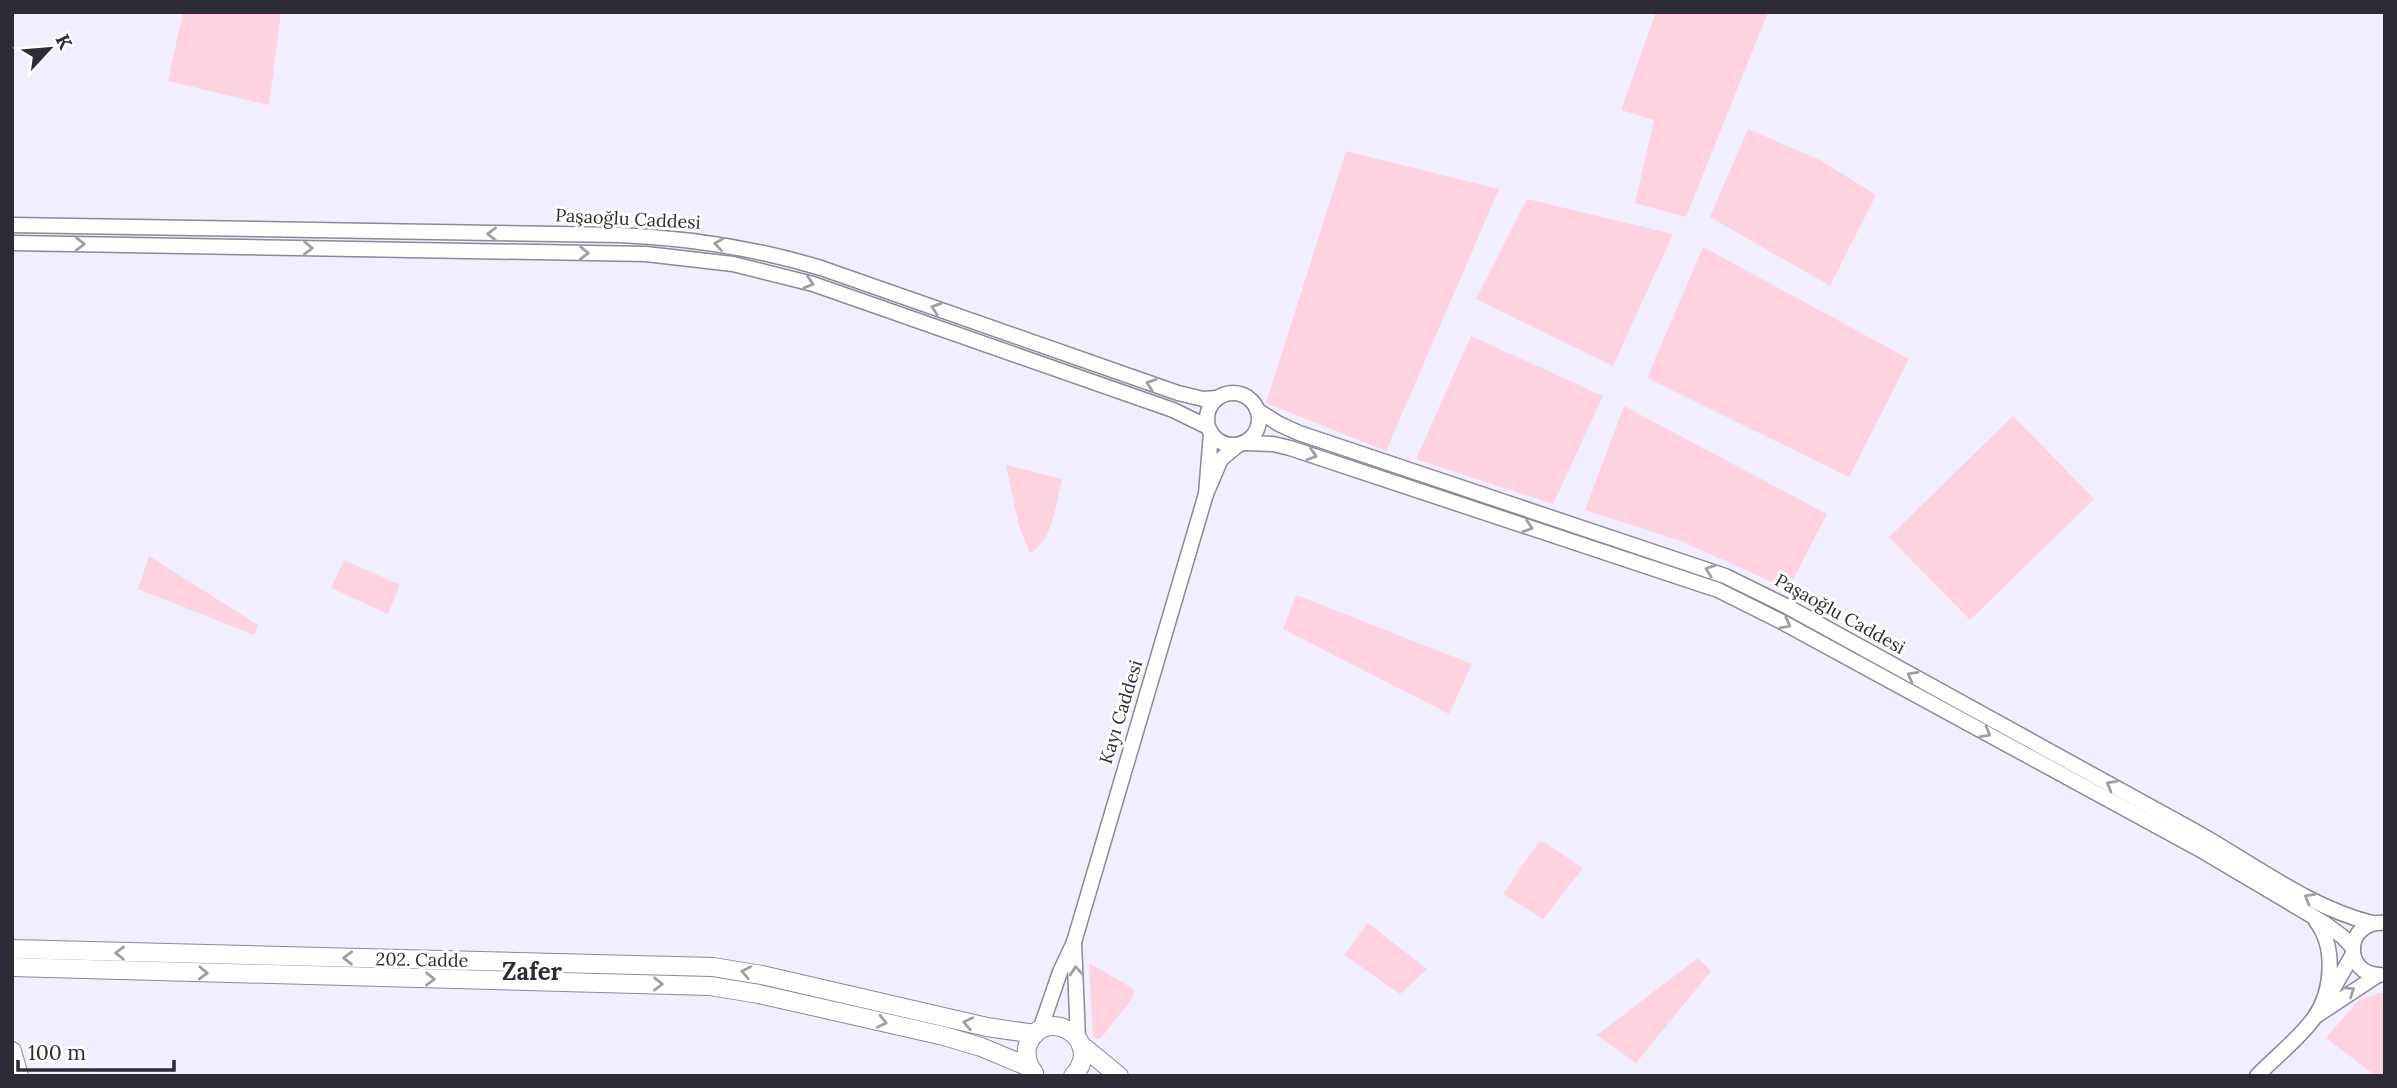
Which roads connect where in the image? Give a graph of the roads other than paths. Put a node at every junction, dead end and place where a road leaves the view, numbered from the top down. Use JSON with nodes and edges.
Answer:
{"nodes":[{"id":1,"x":12,"y":225,"type":"edge"},
{"id":2,"x":12,"y":243,"type":"edge"},
{"id":3,"x":1217,"y":398,"type":"junction"},
{"id":4,"x":1257,"y":410,"type":"junction"},
{"id":5,"x":1209,"y":430,"type":"junction"},
{"id":6,"x":1241,"y":444,"type":"junction"},
{"id":7,"x":1206,"y":494,"type":"junction"},
{"id":8,"x":2311,"y":915,"type":"junction"},
{"id":9,"x":2378,"y":923,"type":"edge"},
{"id":10,"x":1074,"y":942,"type":"junction"},
{"id":11,"x":12,"y":949,"type":"edge"},
{"id":12,"x":2353,"y":951,"type":"junction"},
{"id":13,"x":12,"y":967,"type":"edge"},
{"id":14,"x":2381,"y":974,"type":"edge"},
{"id":15,"x":2315,"y":1017,"type":"junction"},
{"id":16,"x":1038,"y":1032,"type":"junction"},
{"id":17,"x":1080,"y":1042,"type":"junction"},
{"id":18,"x":12,"y":1051,"type":"edge"},
{"id":19,"x":1033,"y":1073,"type":"edge"},
{"id":20,"x":19,"y":1076,"type":"edge"},
{"id":21,"x":1073,"y":1076,"type":"edge"},
{"id":22,"x":1119,"y":1076,"type":"edge"},
{"id":23,"x":2257,"y":1076,"type":"edge"}],
"edges":[{"from":3,"to":1,"type":"street","name":"Paşaoğlu Caddesi","one_way":true},
{"from":2,"to":5,"type":"street","name":"Paşaoğlu Caddesi","one_way":true},
{"from":3,"to":4,"type":"street"},
{"from":3,"to":5,"type":"street"},
{"from":4,"to":6,"type":"street"},
{"from":9,"to":4,"type":"street","name":"Paşaoğlu Caddesi","one_way":true},
{"from":5,"to":6,"type":"street"},
{"from":5,"to":7,"type":"street","name":"Kayı Caddesi"},
{"from":6,"to":7,"type":"street","name":"Kayı Caddesi"},
{"from":6,"to":8,"type":"street","name":"Paşaoğlu Caddesi","one_way":true},
{"from":7,"to":10,"type":"street","name":"Kayı Caddesi"},
{"from":8,"to":12,"type":"street","name":"Paşaoğlu Caddesi"},
{"from":8,"to":15,"type":"street"},
{"from":9,"to":12,"type":"street"},
{"from":10,"to":16,"type":"street","name":"Kayı Caddesi"},
{"from":17,"to":10,"type":"street","name":"Kayı Caddesi","one_way":true},
{"from":16,"to":11,"type":"main road","name":"202. Cadde","one_way":true},
{"from":12,"to":14,"type":"street","name":"Paşaoğlu Caddesi"},
{"from":12,"to":15,"type":"street"},
{"from":13,"to":19,"type":"main road","name":"202. Cadde","one_way":true},
{"from":15,"to":14,"type":"street","one_way":true},
{"from":15,"to":23,"type":"street"},
{"from":16,"to":17,"type":"main road","name":"202. Cadde"},
{"from":16,"to":19,"type":"main road"},
{"from":17,"to":21,"type":"main road"},
{"from":17,"to":22,"type":"main road"},
{"from":18,"to":20,"type":"main road"}]}
